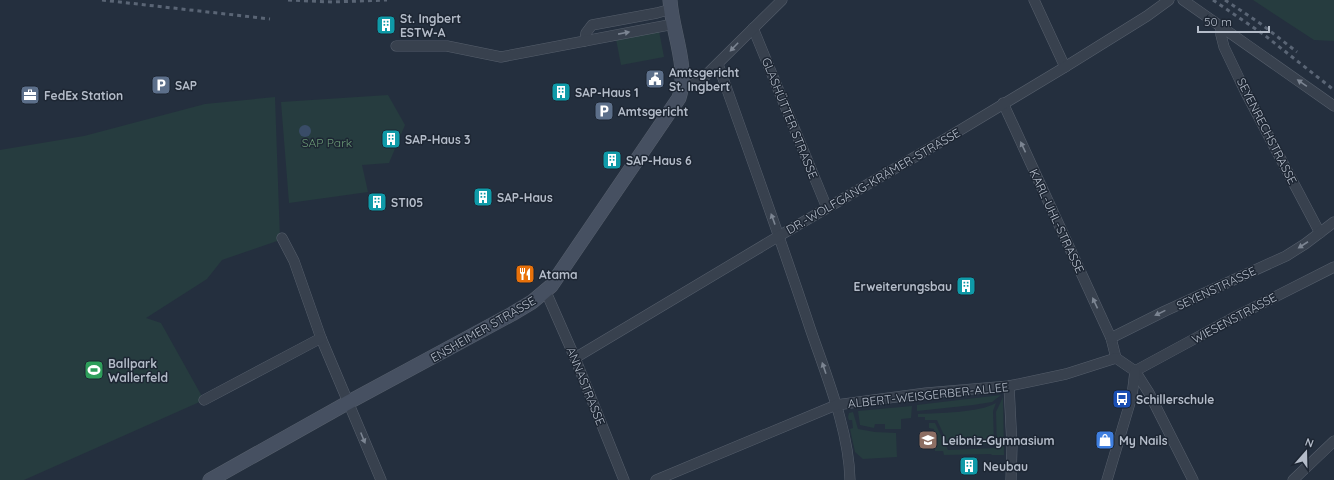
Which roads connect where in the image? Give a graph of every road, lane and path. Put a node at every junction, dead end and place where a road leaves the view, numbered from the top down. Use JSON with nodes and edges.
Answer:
{"nodes":[{"id":1,"x":782,"y":0,"type":"edge"},
{"id":2,"x":1034,"y":0,"type":"edge"},
{"id":3,"x":1169,"y":0,"type":"edge"},
{"id":4,"x":1183,"y":0,"type":"edge"},
{"id":5,"x":671,"y":5,"type":"edge"},
{"id":6,"x":674,"y":24,"type":"junction"},
{"id":7,"x":1221,"y":27,"type":"junction"},
{"id":8,"x":753,"y":28,"type":"junction"},
{"id":9,"x":585,"y":41,"type":"junction"},
{"id":10,"x":396,"y":46,"type":"dead end"},
{"id":11,"x":718,"y":64,"type":"junction"},
{"id":12,"x":1065,"y":67,"type":"junction"},
{"id":13,"x":682,"y":87,"type":"junction"},
{"id":14,"x":1003,"y":103,"type":"junction"},
{"id":15,"x":1334,"y":106,"type":"edge"},
{"id":16,"x":827,"y":208,"type":"junction"},
{"id":17,"x":1334,"y":222,"type":"edge"},
{"id":18,"x":1320,"y":233,"type":"junction"},
{"id":19,"x":780,"y":236,"type":"junction"},
{"id":20,"x":282,"y":238,"type":"dead end"},
{"id":21,"x":1334,"y":267,"type":"edge"},
{"id":22,"x":546,"y":292,"type":"junction"},
{"id":23,"x":321,"y":338,"type":"junction"},
{"id":24,"x":1111,"y":338,"type":"junction"},
{"id":25,"x":575,"y":358,"type":"junction"},
{"id":26,"x":1116,"y":358,"type":"junction"},
{"id":27,"x":1135,"y":371,"type":"junction"},
{"id":28,"x":1009,"y":386,"type":"junction"},
{"id":29,"x":204,"y":400,"type":"dead end"},
{"id":30,"x":349,"y":402,"type":"junction"},
{"id":31,"x":836,"y":405,"type":"junction"},
{"id":32,"x":1334,"y":441,"type":"edge"},
{"id":33,"x":210,"y":480,"type":"edge"},
{"id":34,"x":381,"y":480,"type":"edge"},
{"id":35,"x":624,"y":480,"type":"edge"},
{"id":36,"x":656,"y":480,"type":"edge"},
{"id":37,"x":850,"y":480,"type":"edge"},
{"id":38,"x":1011,"y":480,"type":"edge"},
{"id":39,"x":1107,"y":480,"type":"edge"},
{"id":40,"x":1193,"y":480,"type":"edge"},
{"id":41,"x":1293,"y":480,"type":"edge"}],
"edges":[{"from":1,"to":8,"type":"street"},
{"from":2,"to":12,"type":"street"},
{"from":3,"to":12,"type":"street","name":"DR.-WOLFGANG-KRÄMER-STRASSE"},
{"from":4,"to":7,"type":"street"},
{"from":5,"to":6,"type":"main road","name":"ENSHEIMER STRASSE"},
{"from":5,"to":9,"type":"street"},
{"from":9,"to":6,"type":"street","one_way":true},
{"from":6,"to":13,"type":"main road","name":"ENSHEIMER STRASSE"},
{"from":15,"to":7,"type":"street","one_way":true},
{"from":7,"to":18,"type":"street","name":"SEYENRECHSTRASSE"},
{"from":8,"to":11,"type":"street","one_way":true},
{"from":8,"to":16,"type":"street","name":"GLASHÜTTER STRASSE"},
{"from":9,"to":10,"type":"street"},
{"from":11,"to":13,"type":"street"},
{"from":19,"to":11,"type":"street","one_way":true},
{"from":12,"to":14,"type":"street","name":"DR.-WOLFGANG-KRÄMER-STRASSE"},
{"from":13,"to":22,"type":"main road","name":"ENSHEIMER STRASSE"},
{"from":14,"to":16,"type":"street","name":"DR.-WOLFGANG-KRÄMER-STRASSE"},
{"from":24,"to":14,"type":"street","name":"KARL-UHL-STRASSE","one_way":true},
{"from":16,"to":19,"type":"street","name":"DR.-WOLFGANG-KRÄMER-STRASSE"},
{"from":17,"to":18,"type":"street","name":"SEYENSTRASSE"},
{"from":18,"to":24,"type":"street","name":"SEYENSTRASSE","one_way":true},
{"from":19,"to":25,"type":"street","name":"DR.-WOLFGANG-KRÄMER-STRASSE"},
{"from":31,"to":19,"type":"street","one_way":true},
{"from":20,"to":23,"type":"street"},
{"from":21,"to":27,"type":"street","name":"WIESENSTRASSE"},
{"from":22,"to":25,"type":"street","name":"ANNASTRASSE"},
{"from":22,"to":30,"type":"main road","name":"ENSHEIMER STRASSE"},
{"from":23,"to":29,"type":"street"},
{"from":23,"to":30,"type":"street"},
{"from":24,"to":26,"type":"street"},
{"from":25,"to":35,"type":"street","name":"ANNASTRASSE"},
{"from":26,"to":27,"type":"street"},
{"from":26,"to":28,"type":"street","name":"ALBERT-WEISGERBER-ALLEE"},
{"from":27,"to":39,"type":"street"},
{"from":27,"to":40,"type":"street"},
{"from":28,"to":31,"type":"street","name":"ALBERT-WEISGERBER-ALLEE"},
{"from":28,"to":38,"type":"street"},
{"from":30,"to":33,"type":"main road","name":"ENSHEIMER STRASSE"},
{"from":30,"to":34,"type":"street","one_way":true},
{"from":31,"to":36,"type":"street","name":"ALBERT-WEISGERBER-ALLEE"},
{"from":31,"to":37,"type":"street"},
{"from":32,"to":41,"type":"street"}]}
